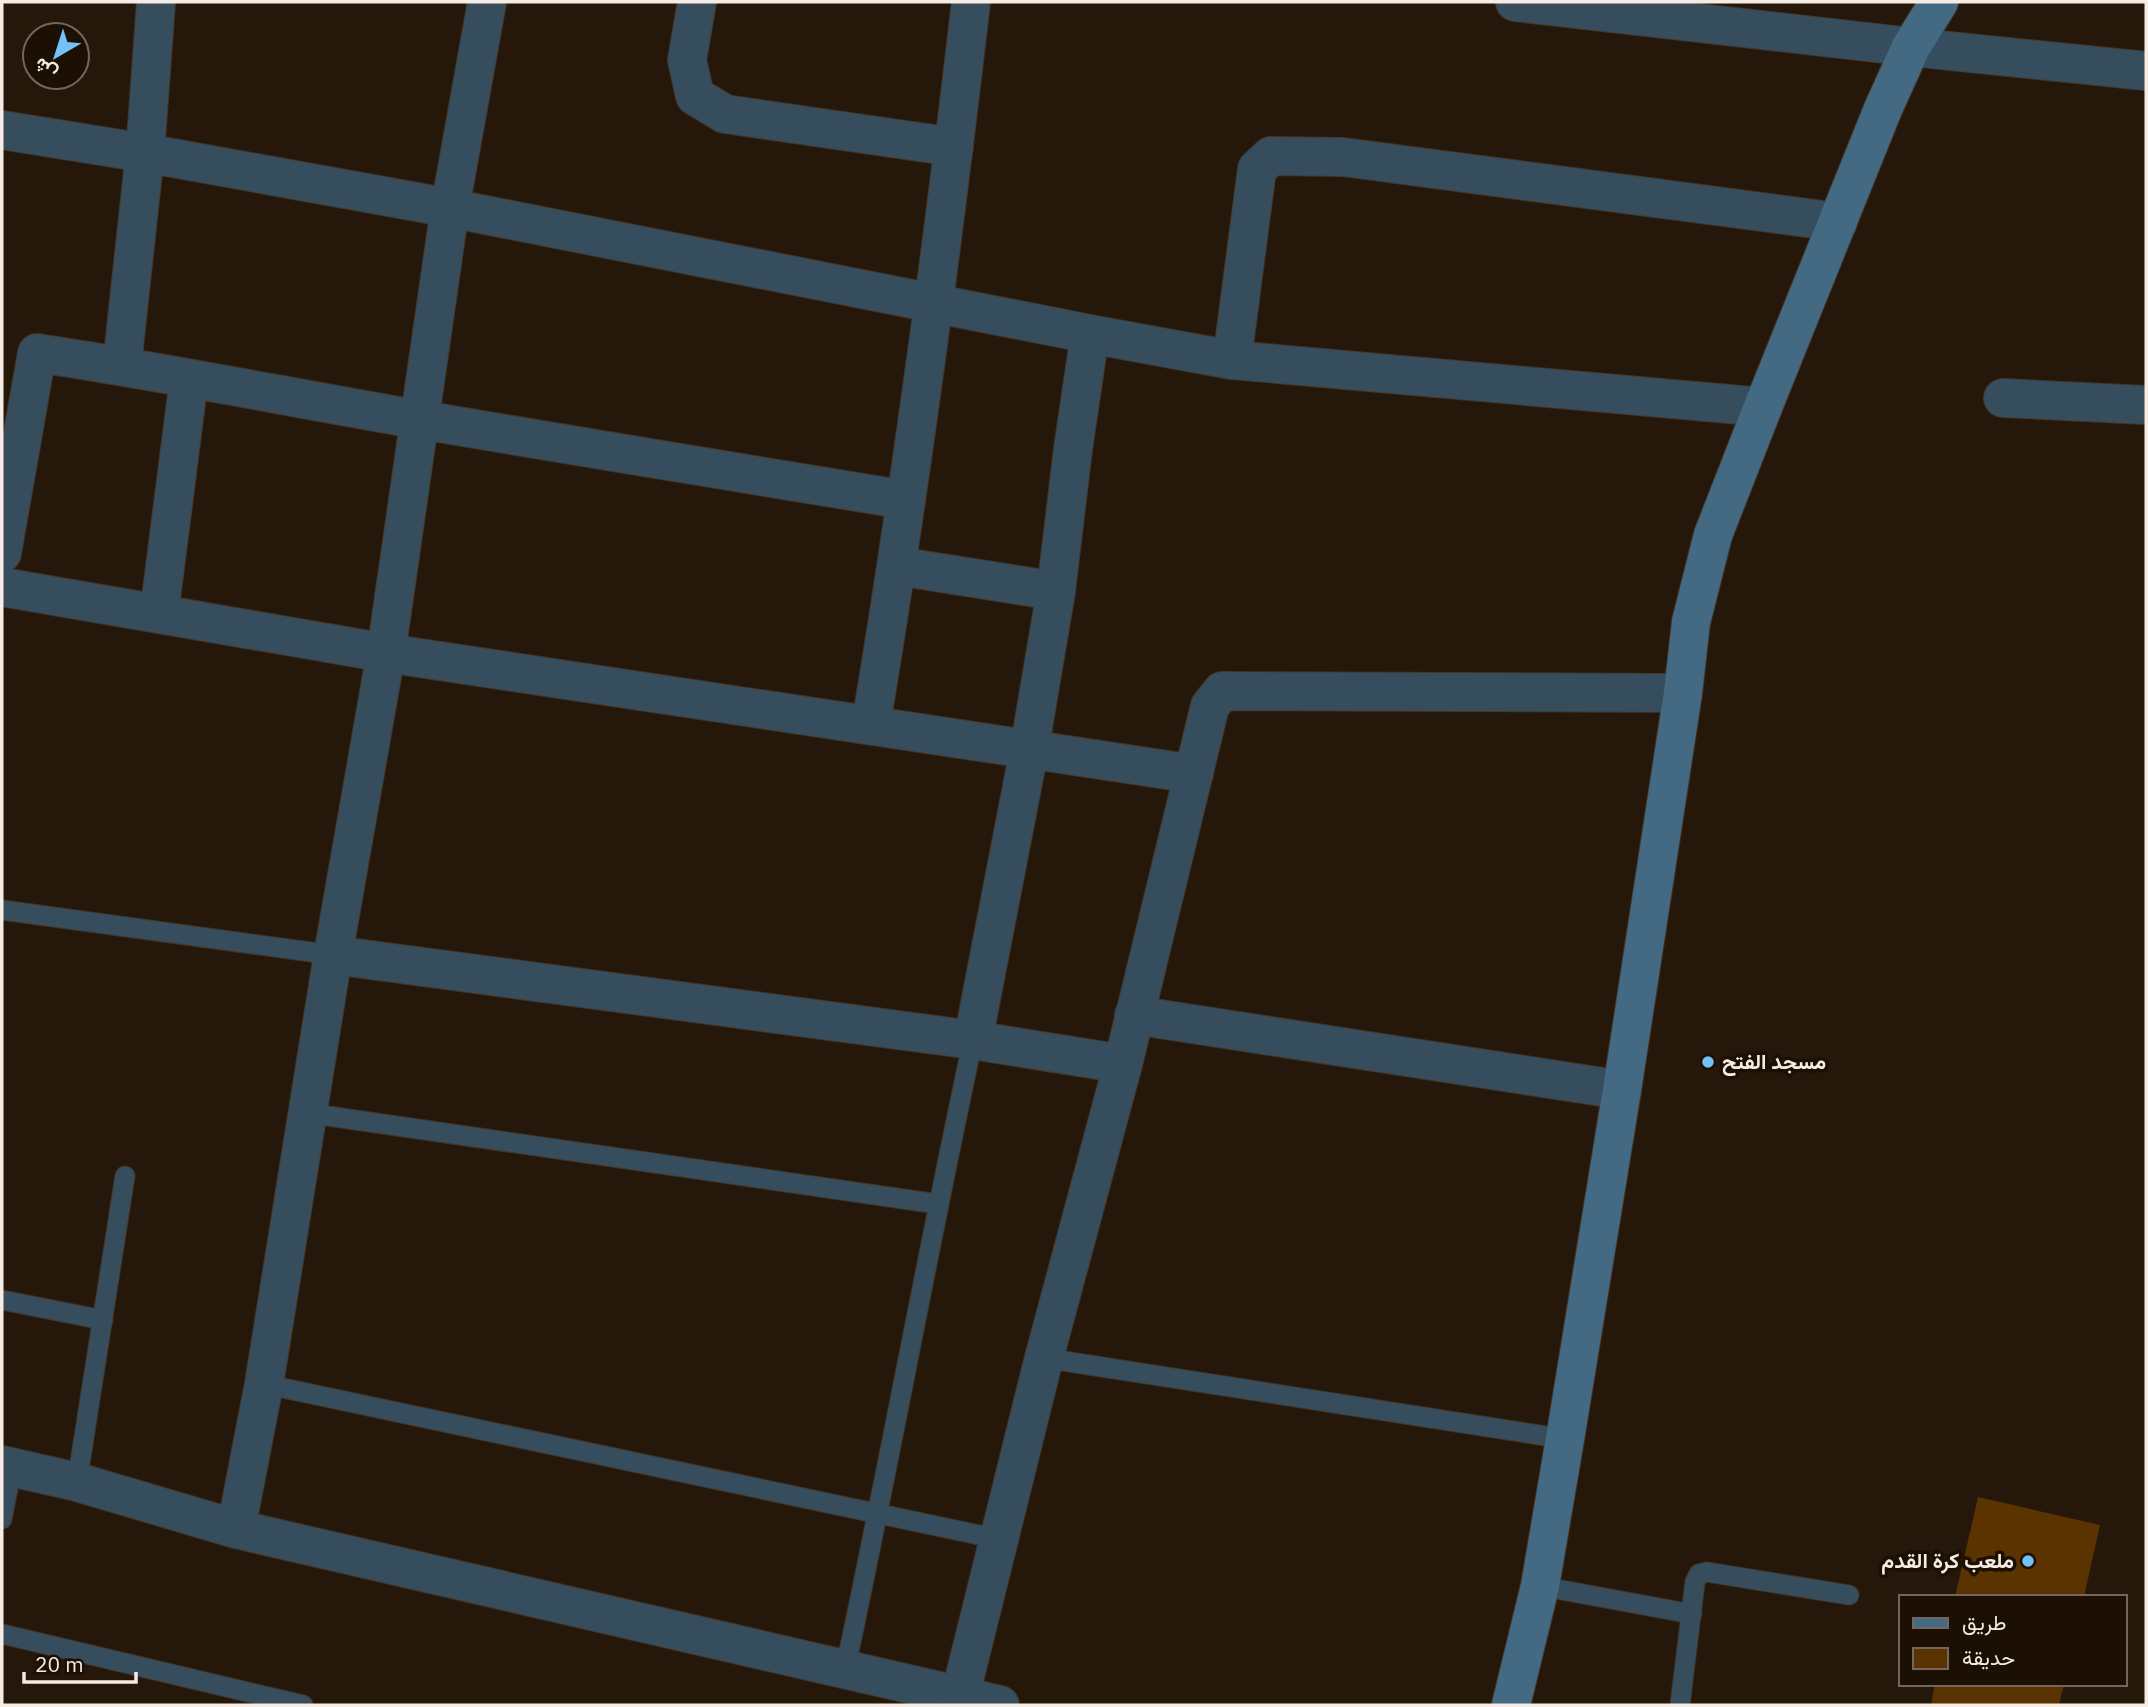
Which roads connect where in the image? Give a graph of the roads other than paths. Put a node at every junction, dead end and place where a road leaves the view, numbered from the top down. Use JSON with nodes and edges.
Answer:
{"nodes":[{"id":1,"x":156,"y":2,"type":"edge"},
{"id":2,"x":487,"y":2,"type":"edge"},
{"id":3,"x":697,"y":2,"type":"edge"},
{"id":4,"x":971,"y":2,"type":"edge"},
{"id":5,"x":1515,"y":2,"type":"edge"},
{"id":6,"x":1940,"y":2,"type":"edge"},
{"id":7,"x":1911,"y":47,"type":"junction"},
{"id":8,"x":2146,"y":71,"type":"edge"},
{"id":9,"x":2,"y":130,"type":"edge"},
{"id":10,"x":954,"y":146,"type":"junction"},
{"id":11,"x":145,"y":153,"type":"junction"},
{"id":12,"x":450,"y":208,"type":"junction"},
{"id":13,"x":1839,"y":222,"type":"junction"},
{"id":14,"x":933,"y":302,"type":"junction"},
{"id":15,"x":1090,"y":334,"type":"junction"},
{"id":16,"x":1233,"y":360,"type":"junction"},
{"id":17,"x":122,"y":365,"type":"junction"},
{"id":18,"x":189,"y":380,"type":"junction"},
{"id":19,"x":2003,"y":398,"type":"dead end"},
{"id":20,"x":2146,"y":405,"type":"edge"},
{"id":21,"x":1763,"y":407,"type":"junction"},
{"id":22,"x":420,"y":420,"type":"junction"},
{"id":23,"x":906,"y":500,"type":"junction"},
{"id":24,"x":2,"y":553,"type":"edge"},
{"id":25,"x":897,"y":566,"type":"junction"},
{"id":26,"x":2,"y":587,"type":"edge"},
{"id":27,"x":1056,"y":591,"type":"junction"},
{"id":28,"x":159,"y":614,"type":"junction"},
{"id":29,"x":386,"y":653,"type":"junction"},
{"id":30,"x":1683,"y":694,"type":"junction"},
{"id":31,"x":871,"y":724,"type":"junction"},
{"id":32,"x":1029,"y":751,"type":"junction"},
{"id":33,"x":1194,"y":774,"type":"junction"},
{"id":34,"x":2,"y":910,"type":"edge"},
{"id":35,"x":333,"y":955,"type":"junction"},
{"id":36,"x":1134,"y":1016,"type":"junction"},
{"id":37,"x":973,"y":1040,"type":"junction"},
{"id":38,"x":1123,"y":1064,"type":"junction"},
{"id":39,"x":1622,"y":1090,"type":"junction"},
{"id":40,"x":307,"y":1113,"type":"junction"},
{"id":41,"x":125,"y":1176,"type":"dead end"},
{"id":42,"x":938,"y":1204,"type":"junction"},
{"id":43,"x":2,"y":1300,"type":"edge"},
{"id":44,"x":103,"y":1320,"type":"junction"},
{"id":45,"x":1044,"y":1358,"type":"junction"},
{"id":46,"x":264,"y":1384,"type":"junction"},
{"id":47,"x":1565,"y":1439,"type":"junction"},
{"id":48,"x":7,"y":1466,"type":"edge"},
{"id":49,"x":77,"y":1482,"type":"junction"},
{"id":50,"x":878,"y":1514,"type":"junction"},
{"id":51,"x":2,"y":1519,"type":"edge"},
{"id":52,"x":236,"y":1529,"type":"junction"},
{"id":53,"x":998,"y":1539,"type":"junction"},
{"id":54,"x":1540,"y":1586,"type":"junction"},
{"id":55,"x":1849,"y":1595,"type":"dead end"},
{"id":56,"x":1692,"y":1614,"type":"junction"},
{"id":57,"x":2,"y":1634,"type":"edge"},
{"id":58,"x":845,"y":1670,"type":"junction"},
{"id":59,"x":960,"y":1696,"type":"junction"},
{"id":60,"x":303,"y":1705,"type":"edge"},
{"id":61,"x":1000,"y":1705,"type":"edge"},
{"id":62,"x":1511,"y":1705,"type":"edge"},
{"id":63,"x":1680,"y":1705,"type":"edge"}],
"edges":[{"from":1,"to":11,"type":"street"},
{"from":2,"to":12,"type":"street"},
{"from":3,"to":10,"type":"street"},
{"from":4,"to":10,"type":"street"},
{"from":5,"to":7,"type":"street"},
{"from":6,"to":7,"type":"street"},
{"from":7,"to":8,"type":"street"},
{"from":7,"to":13,"type":"street"},
{"from":9,"to":11,"type":"street"},
{"from":10,"to":14,"type":"street"},
{"from":11,"to":12,"type":"street"},
{"from":11,"to":17,"type":"street"},
{"from":12,"to":14,"type":"street"},
{"from":12,"to":22,"type":"street"},
{"from":13,"to":16,"type":"street"},
{"from":13,"to":21,"type":"street"},
{"from":14,"to":15,"type":"street"},
{"from":14,"to":23,"type":"street"},
{"from":15,"to":16,"type":"street"},
{"from":15,"to":27,"type":"street"},
{"from":16,"to":21,"type":"street"},
{"from":17,"to":18,"type":"street"},
{"from":17,"to":24,"type":"street"},
{"from":18,"to":22,"type":"street"},
{"from":18,"to":28,"type":"street"},
{"from":19,"to":20,"type":"street"},
{"from":21,"to":30,"type":"street"},
{"from":22,"to":23,"type":"street"},
{"from":22,"to":29,"type":"street"},
{"from":23,"to":25,"type":"street"},
{"from":25,"to":27,"type":"street"},
{"from":25,"to":31,"type":"street"},
{"from":26,"to":28,"type":"street"},
{"from":27,"to":32,"type":"street"},
{"from":28,"to":29,"type":"street"},
{"from":29,"to":31,"type":"street"},
{"from":29,"to":35,"type":"street"},
{"from":30,"to":33,"type":"street"},
{"from":30,"to":39,"type":"street"},
{"from":31,"to":32,"type":"street"},
{"from":32,"to":33,"type":"street"},
{"from":32,"to":37,"type":"street"},
{"from":33,"to":36,"type":"street"},
{"from":34,"to":35,"type":"lane"},
{"from":35,"to":37,"type":"street"},
{"from":35,"to":40,"type":"street"},
{"from":36,"to":38,"type":"street"},
{"from":36,"to":39,"type":"street"},
{"from":37,"to":38,"type":"street"},
{"from":37,"to":42,"type":"lane"},
{"from":38,"to":45,"type":"street"},
{"from":39,"to":47,"type":"street"},
{"from":40,"to":42,"type":"lane"},
{"from":40,"to":46,"type":"street"},
{"from":41,"to":44,"type":"lane"},
{"from":42,"to":50,"type":"lane"},
{"from":43,"to":44,"type":"lane"},
{"from":44,"to":49,"type":"lane"},
{"from":45,"to":47,"type":"lane"},
{"from":45,"to":53,"type":"street"},
{"from":46,"to":50,"type":"lane"},
{"from":46,"to":52,"type":"street"},
{"from":47,"to":54,"type":"street"},
{"from":48,"to":49,"type":"street"},
{"from":48,"to":51,"type":"lane"},
{"from":49,"to":52,"type":"street"},
{"from":50,"to":53,"type":"lane"},
{"from":50,"to":58,"type":"lane"},
{"from":52,"to":58,"type":"street"},
{"from":53,"to":59,"type":"street"},
{"from":54,"to":56,"type":"lane"},
{"from":54,"to":62,"type":"street"},
{"from":55,"to":56,"type":"lane"},
{"from":56,"to":63,"type":"lane"},
{"from":57,"to":60,"type":"lane"},
{"from":58,"to":59,"type":"street"},
{"from":59,"to":61,"type":"street"}]}
